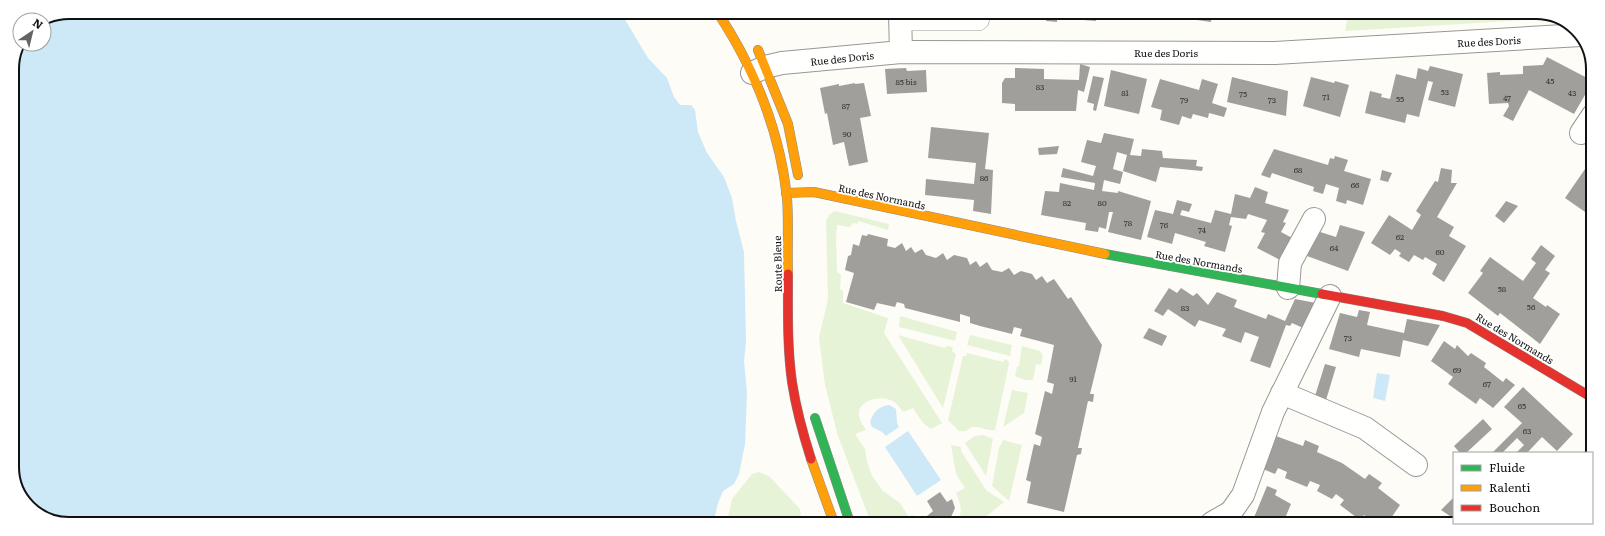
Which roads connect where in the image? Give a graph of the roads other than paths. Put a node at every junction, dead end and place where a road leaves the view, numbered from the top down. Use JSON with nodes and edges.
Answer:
{"nodes":[{"id":1,"x":722,"y":19,"type":"edge"},
{"id":2,"x":900,"y":19,"type":"edge"},
{"id":3,"x":983,"y":19,"type":"edge"},
{"id":4,"x":1573,"y":35,"type":"edge"},
{"id":5,"x":753,"y":41,"type":"dead end"},
{"id":6,"x":901,"y":52,"type":"junction"},
{"id":7,"x":759,"y":70,"type":"junction"},
{"id":8,"x":786,"y":193,"type":"junction"},
{"id":9,"x":801,"y":196,"type":"junction"},
{"id":10,"x":1314,"y":219,"type":"dead end"},
{"id":11,"x":1288,"y":288,"type":"junction"},
{"id":12,"x":1330,"y":296,"type":"junction"},
{"id":13,"x":1282,"y":393,"type":"junction"},
{"id":14,"x":1586,"y":394,"type":"edge"},
{"id":15,"x":811,"y":406,"type":"dead end"},
{"id":16,"x":1416,"y":465,"type":"dead end"},
{"id":17,"x":832,"y":517,"type":"edge"},
{"id":18,"x":848,"y":517,"type":"edge"},
{"id":19,"x":1222,"y":517,"type":"edge"}],
"edges":[{"from":1,"to":7,"type":"street","name":"Route Bleue"},
{"from":2,"to":3,"type":"lane"},
{"from":2,"to":6,"type":"street"},
{"from":4,"to":6,"type":"street","name":"Rue des Doris"},
{"from":5,"to":7,"type":"street","name":"Route Bleue"},
{"from":6,"to":7,"type":"street","name":"Rue des Doris"},
{"from":7,"to":8,"type":"street","name":"Route Bleue"},
{"from":7,"to":9,"type":"street","name":"Route Bleue"},
{"from":8,"to":9,"type":"street","name":"Rue des Normands"},
{"from":8,"to":17,"type":"street","name":"Route Bleue"},
{"from":9,"to":11,"type":"street","name":"Rue des Normands"},
{"from":10,"to":11,"type":"street"},
{"from":11,"to":12,"type":"street","name":"Rue des Normands"},
{"from":12,"to":13,"type":"street"},
{"from":12,"to":14,"type":"street","name":"Rue des Normands"},
{"from":13,"to":16,"type":"street"},
{"from":13,"to":19,"type":"street"},
{"from":15,"to":18,"type":"street"}]}
